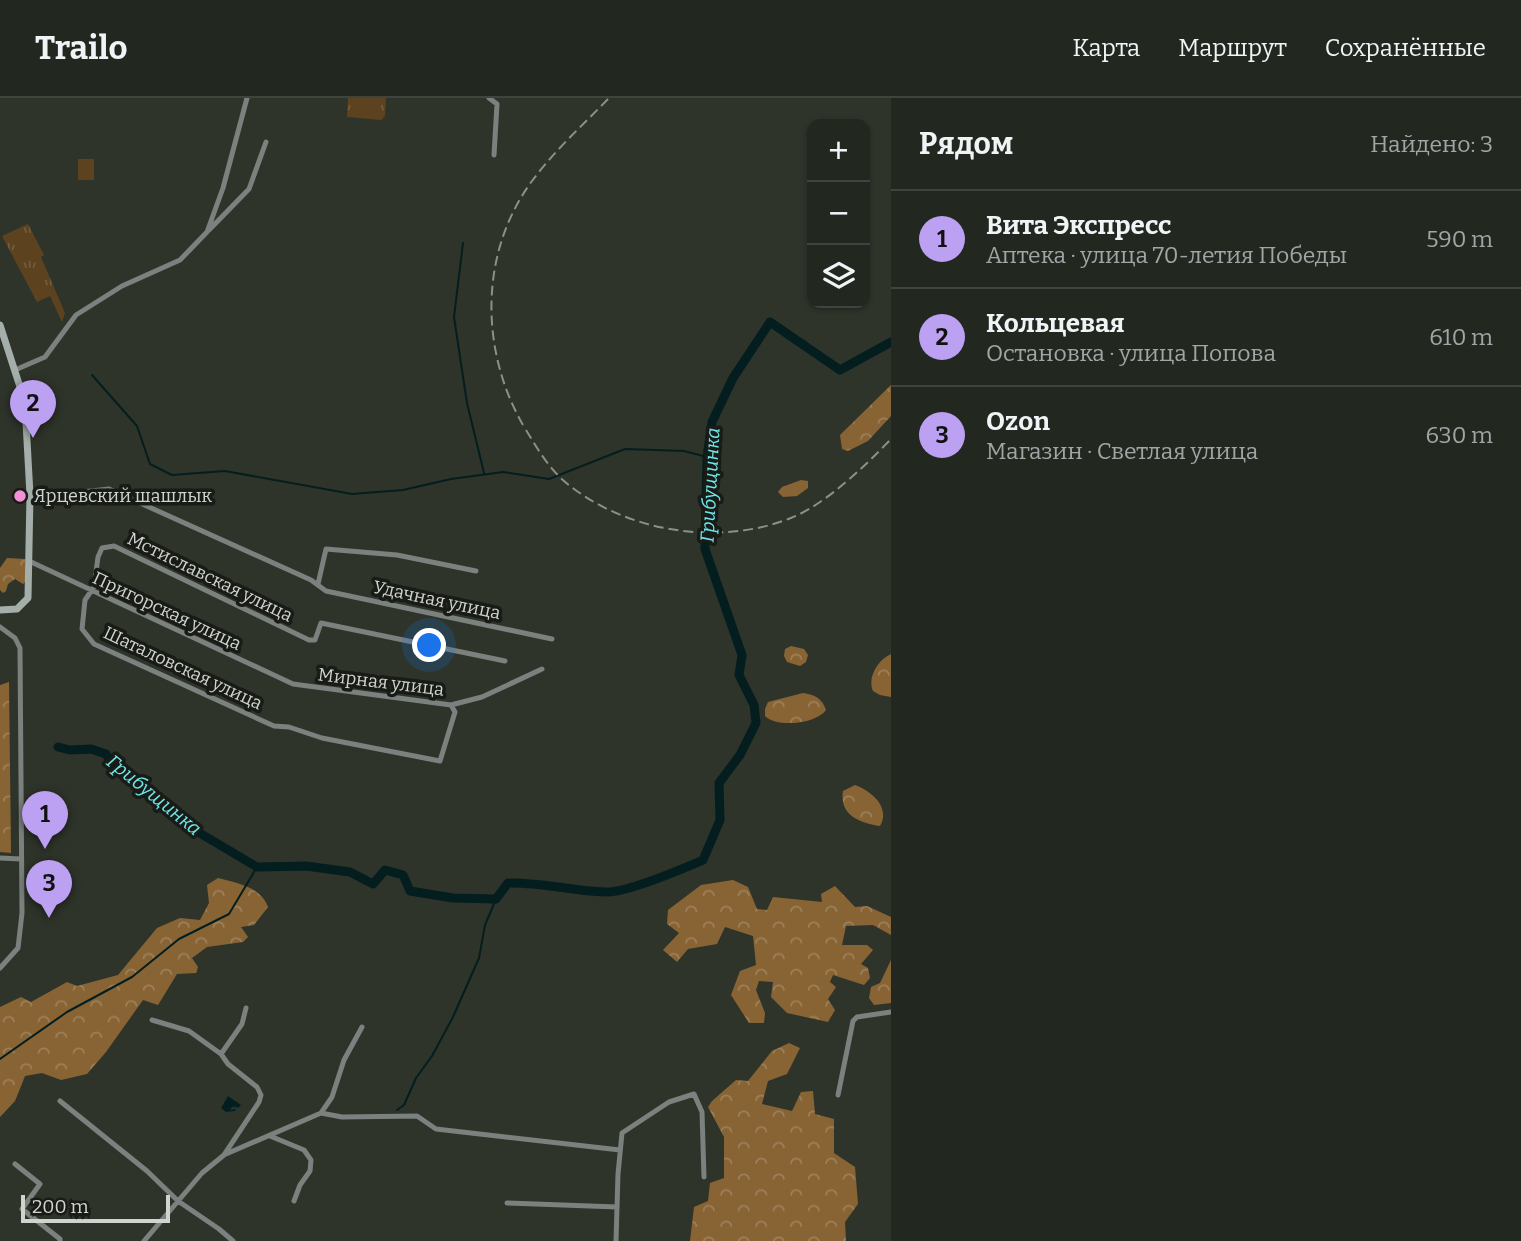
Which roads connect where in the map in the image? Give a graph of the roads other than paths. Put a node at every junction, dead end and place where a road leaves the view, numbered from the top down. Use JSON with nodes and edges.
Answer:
{"nodes":[{"id":1,"x":247,"y":98,"type":"edge"},
{"id":2,"x":489,"y":98,"type":"edge"},
{"id":3,"x":266,"y":142,"type":"dead end"},
{"id":4,"x":494,"y":155,"type":"dead end"},
{"id":5,"x":207,"y":232,"type":"junction"},
{"id":6,"x":0,"y":325,"type":"edge"},
{"id":7,"x":15,"y":370,"type":"junction"},
{"id":8,"x":30,"y":495,"type":"junction"},
{"id":9,"x":29,"y":561,"type":"junction"},
{"id":10,"x":476,"y":571,"type":"dead end"},
{"id":11,"x":318,"y":584,"type":"junction"},
{"id":12,"x":90,"y":591,"type":"junction"},
{"id":13,"x":0,"y":610,"type":"edge"},
{"id":14,"x":0,"y":627,"type":"edge"},
{"id":15,"x":552,"y":639,"type":"dead end"},
{"id":16,"x":505,"y":661,"type":"dead end"},
{"id":17,"x":542,"y":668,"type":"dead end"},
{"id":18,"x":293,"y":684,"type":"joint"},
{"id":19,"x":451,"y":705,"type":"junction"},
{"id":20,"x":0,"y":858,"type":"edge"},
{"id":21,"x":21,"y":859,"type":"junction"},
{"id":22,"x":0,"y":968,"type":"edge"},
{"id":23,"x":246,"y":1009,"type":"dead end"},
{"id":24,"x":891,"y":1012,"type":"edge"},
{"id":25,"x":152,"y":1020,"type":"dead end"},
{"id":26,"x":362,"y":1027,"type":"dead end"},
{"id":27,"x":221,"y":1054,"type":"junction"},
{"id":28,"x":838,"y":1095,"type":"dead end"},
{"id":29,"x":60,"y":1101,"type":"dead end"},
{"id":30,"x":321,"y":1113,"type":"junction"},
{"id":31,"x":270,"y":1136,"type":"junction"},
{"id":32,"x":620,"y":1150,"type":"junction"},
{"id":33,"x":224,"y":1155,"type":"junction"},
{"id":34,"x":15,"y":1164,"type":"dead end"},
{"id":35,"x":704,"y":1177,"type":"dead end"},
{"id":36,"x":178,"y":1200,"type":"junction"},
{"id":37,"x":294,"y":1200,"type":"dead end"},
{"id":38,"x":508,"y":1203,"type":"dead end"},
{"id":39,"x":617,"y":1207,"type":"junction"},
{"id":40,"x":60,"y":1241,"type":"edge"},
{"id":41,"x":144,"y":1241,"type":"edge"},
{"id":42,"x":233,"y":1241,"type":"edge"},
{"id":43,"x":617,"y":1241,"type":"edge"}],
"edges":[{"from":1,"to":5,"type":"street"},
{"from":2,"to":4,"type":"street"},
{"from":3,"to":5,"type":"street"},
{"from":5,"to":7,"type":"street"},
{"from":6,"to":7,"type":"street"},
{"from":7,"to":8,"type":"street"},
{"from":8,"to":9,"type":"street"},
{"from":8,"to":11,"type":"street","name":"Удачная улица"},
{"from":9,"to":12,"type":"street","name":"Пригорская улица"},
{"from":9,"to":13,"type":"street"},
{"from":10,"to":11,"type":"street"},
{"from":11,"to":15,"type":"street","name":"Удачная улица"},
{"from":12,"to":16,"type":"street","name":"Мстиславская улица"},
{"from":12,"to":18,"type":"street","name":"Пригорская улица"},
{"from":12,"to":19,"type":"street","name":"Шаталовская улица"},
{"from":14,"to":21,"type":"street"},
{"from":17,"to":19,"type":"street","name":"Мирная улица"},
{"from":18,"to":19,"type":"street","name":"Мирная улица"},
{"from":20,"to":21,"type":"street"},
{"from":21,"to":22,"type":"street"},
{"from":23,"to":27,"type":"street"},
{"from":24,"to":28,"type":"street"},
{"from":25,"to":27,"type":"street"},
{"from":26,"to":30,"type":"street"},
{"from":27,"to":33,"type":"street"},
{"from":29,"to":36,"type":"street"},
{"from":30,"to":31,"type":"street"},
{"from":30,"to":32,"type":"street"},
{"from":31,"to":33,"type":"street"},
{"from":31,"to":37,"type":"street"},
{"from":32,"to":35,"type":"street"},
{"from":32,"to":39,"type":"street"},
{"from":33,"to":36,"type":"street"},
{"from":34,"to":40,"type":"street"},
{"from":36,"to":41,"type":"street"},
{"from":36,"to":42,"type":"street"},
{"from":38,"to":39,"type":"street"},
{"from":39,"to":43,"type":"street"}]}
